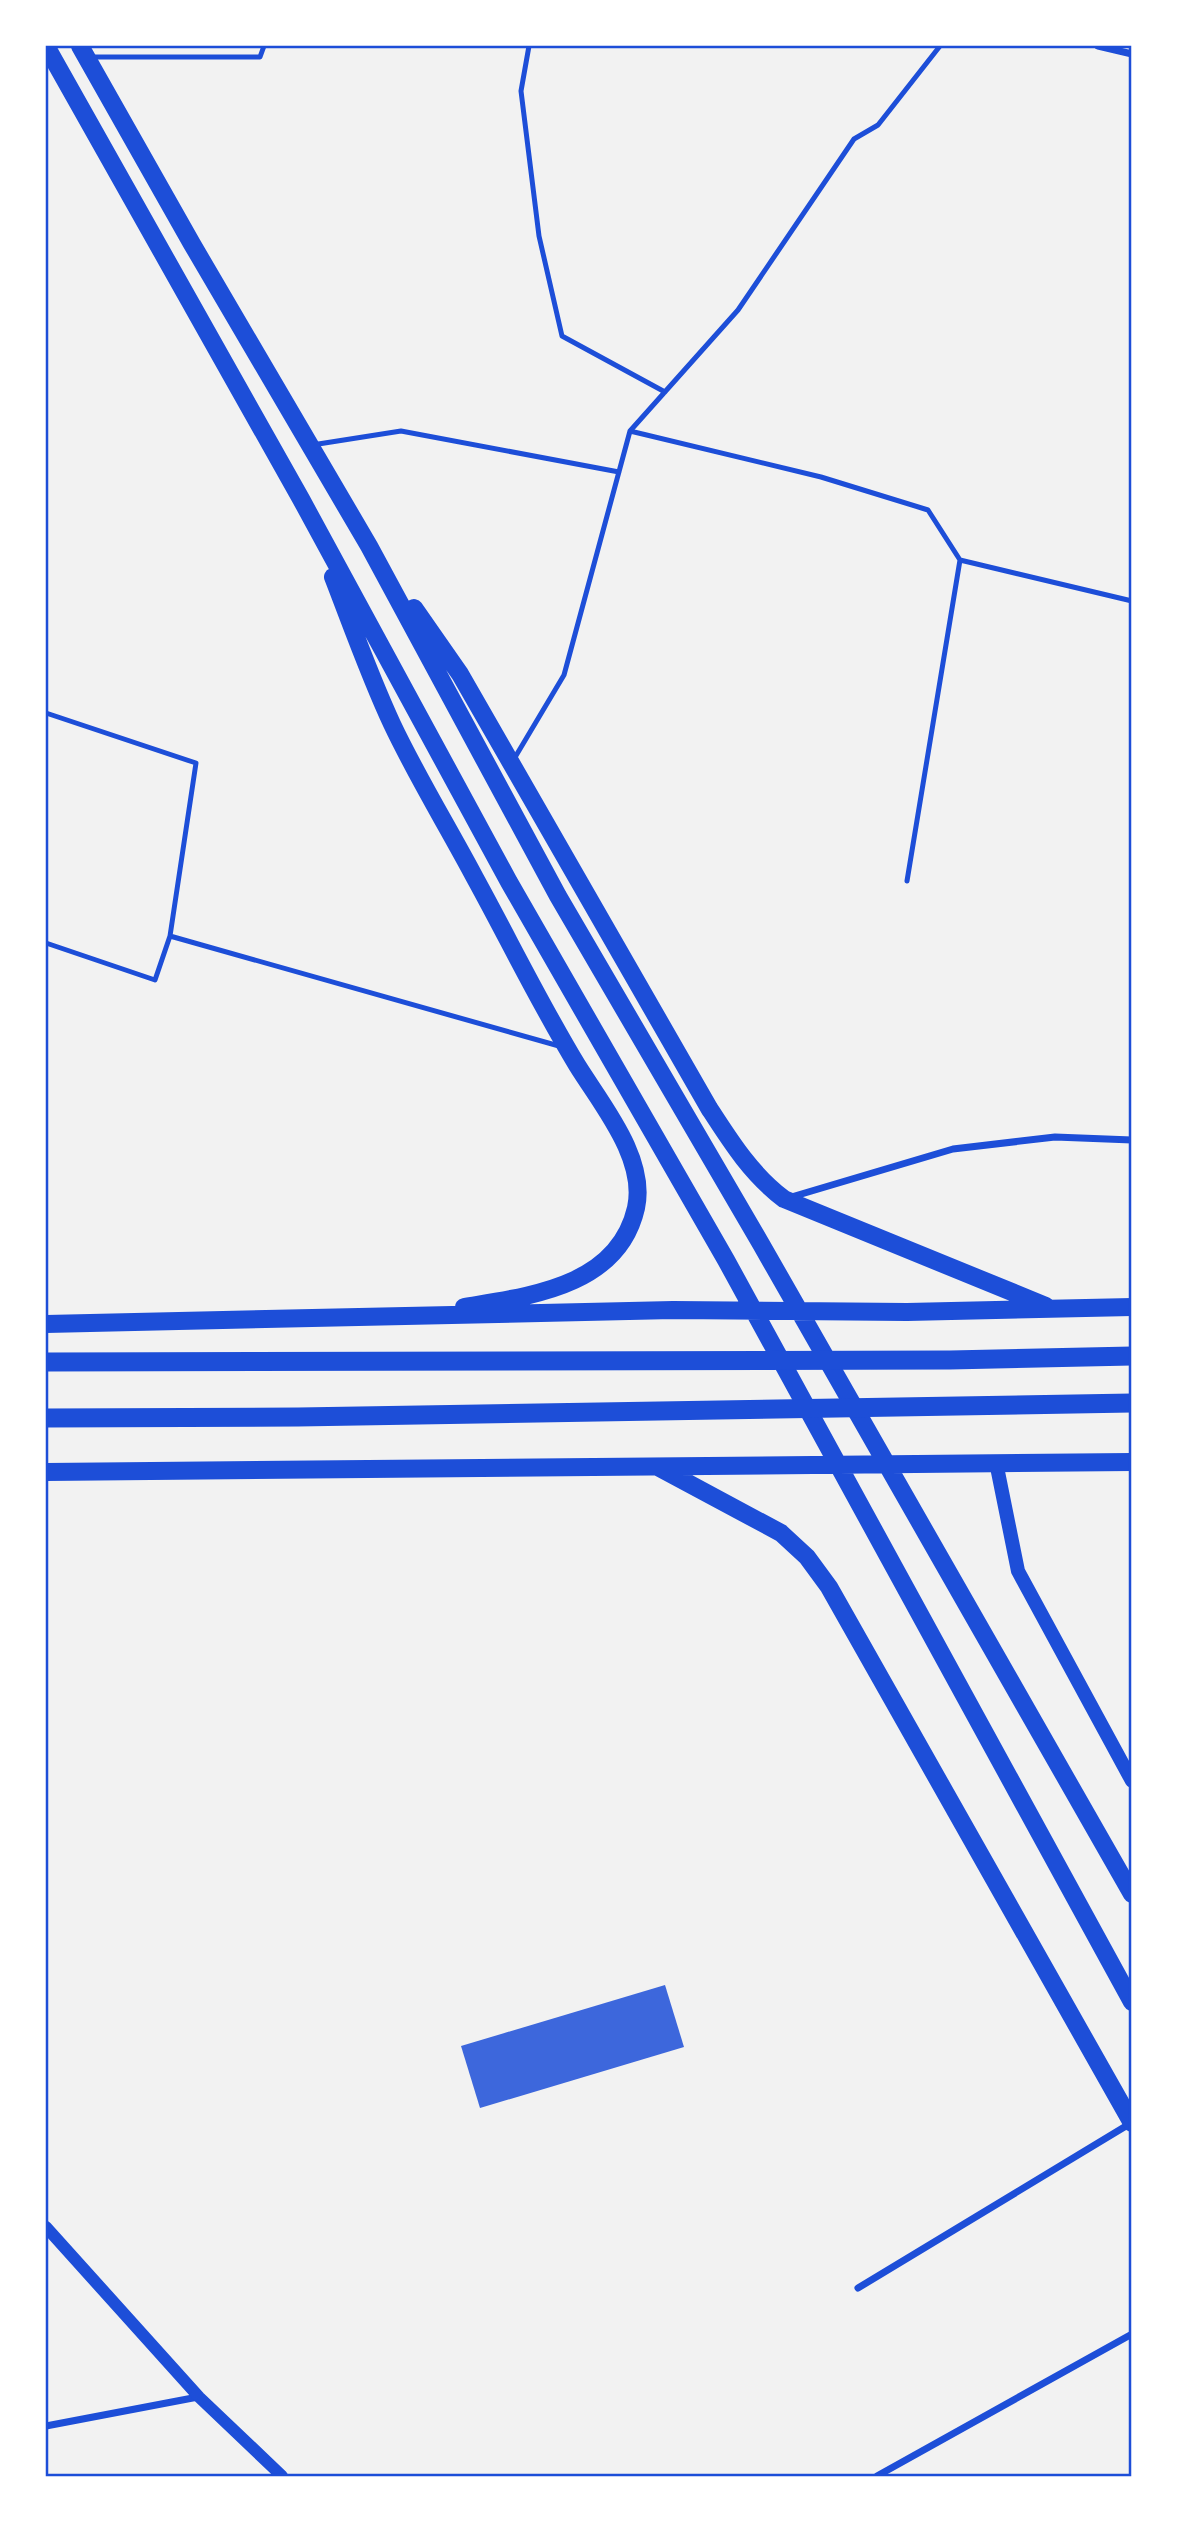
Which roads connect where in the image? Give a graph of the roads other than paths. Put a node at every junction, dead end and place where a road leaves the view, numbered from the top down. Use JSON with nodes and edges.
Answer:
{"nodes":[{"id":1,"x":46,"y":46,"type":"edge"},
{"id":2,"x":264,"y":46,"type":"edge"},
{"id":3,"x":529,"y":46,"type":"edge"},
{"id":4,"x":940,"y":46,"type":"edge"},
{"id":5,"x":1098,"y":46,"type":"edge"},
{"id":6,"x":83,"y":51,"type":"edge"},
{"id":7,"x":1132,"y":54,"type":"edge"},
{"id":8,"x":664,"y":392,"type":"junction"},
{"id":9,"x":630,"y":431,"type":"junction"},
{"id":10,"x":311,"y":445,"type":"junction"},
{"id":11,"x":619,"y":472,"type":"junction"},
{"id":12,"x":301,"y":499,"type":"junction"},
{"id":13,"x":369,"y":546,"type":"junction"},
{"id":14,"x":960,"y":561,"type":"junction"},
{"id":15,"x":1132,"y":601,"type":"edge"},
{"id":16,"x":46,"y":713,"type":"edge"},
{"id":17,"x":512,"y":763,"type":"junction"},
{"id":18,"x":907,"y":881,"type":"dead end"},
{"id":19,"x":170,"y":936,"type":"junction"},
{"id":20,"x":46,"y":943,"type":"edge"},
{"id":21,"x":567,"y":1048,"type":"junction"},
{"id":22,"x":1132,"y":1140,"type":"edge"},
{"id":23,"x":784,"y":1199,"type":"junction"},
{"id":24,"x":1132,"y":1307,"type":"edge"},
{"id":25,"x":1053,"y":1309,"type":"junction"},
{"id":26,"x":399,"y":1318,"type":"junction"},
{"id":27,"x":46,"y":1324,"type":"edge"},
{"id":28,"x":1132,"y":1356,"type":"edge"},
{"id":29,"x":46,"y":1362,"type":"edge"},
{"id":30,"x":1132,"y":1403,"type":"edge"},
{"id":31,"x":46,"y":1418,"type":"edge"},
{"id":32,"x":996,"y":1462,"type":"junction"},
{"id":33,"x":1132,"y":1462,"type":"edge"},
{"id":34,"x":655,"y":1465,"type":"junction"},
{"id":35,"x":46,"y":1472,"type":"edge"},
{"id":36,"x":1132,"y":1781,"type":"edge"},
{"id":37,"x":1132,"y":1894,"type":"edge"},
{"id":38,"x":1132,"y":2002,"type":"edge"},
{"id":39,"x":1131,"y":2122,"type":"edge"},
{"id":40,"x":46,"y":2227,"type":"edge"},
{"id":41,"x":858,"y":2288,"type":"dead end"},
{"id":42,"x":1132,"y":2334,"type":"edge"},
{"id":43,"x":199,"y":2397,"type":"junction"},
{"id":44,"x":46,"y":2426,"type":"edge"},
{"id":45,"x":282,"y":2476,"type":"edge"},
{"id":46,"x":877,"y":2476,"type":"edge"}],
"edges":[{"from":1,"to":12,"type":"main road"},
{"from":2,"to":6,"type":"lane"},
{"from":3,"to":8,"type":"lane"},
{"from":4,"to":8,"type":"lane"},
{"from":5,"to":7,"type":"street"},
{"from":6,"to":10,"type":"main road"},
{"from":8,"to":9,"type":"lane"},
{"from":9,"to":11,"type":"lane"},
{"from":9,"to":14,"type":"lane"},
{"from":10,"to":11,"type":"lane"},
{"from":10,"to":13,"type":"main road"},
{"from":11,"to":17,"type":"lane"},
{"from":12,"to":21,"type":"main road"},
{"from":12,"to":38,"type":"main road"},
{"from":13,"to":17,"type":"main road"},
{"from":13,"to":37,"type":"main road"},
{"from":14,"to":15,"type":"lane"},
{"from":14,"to":18,"type":"lane"},
{"from":16,"to":19,"type":"lane"},
{"from":17,"to":23,"type":"main road"},
{"from":19,"to":20,"type":"lane"},
{"from":19,"to":21,"type":"lane"},
{"from":21,"to":26,"type":"main road"},
{"from":22,"to":23,"type":"street"},
{"from":23,"to":25,"type":"main road"},
{"from":24,"to":25,"type":"main road"},
{"from":25,"to":26,"type":"main road"},
{"from":26,"to":27,"type":"main road"},
{"from":28,"to":29,"type":"highway"},
{"from":30,"to":31,"type":"highway"},
{"from":32,"to":33,"type":"main road"},
{"from":32,"to":34,"type":"main road"},
{"from":32,"to":36,"type":"main road"},
{"from":34,"to":35,"type":"main road"},
{"from":34,"to":39,"type":"main road"},
{"from":39,"to":41,"type":"street"},
{"from":40,"to":43,"type":"street"},
{"from":42,"to":46,"type":"street"},
{"from":43,"to":44,"type":"street"},
{"from":43,"to":45,"type":"street"}]}
